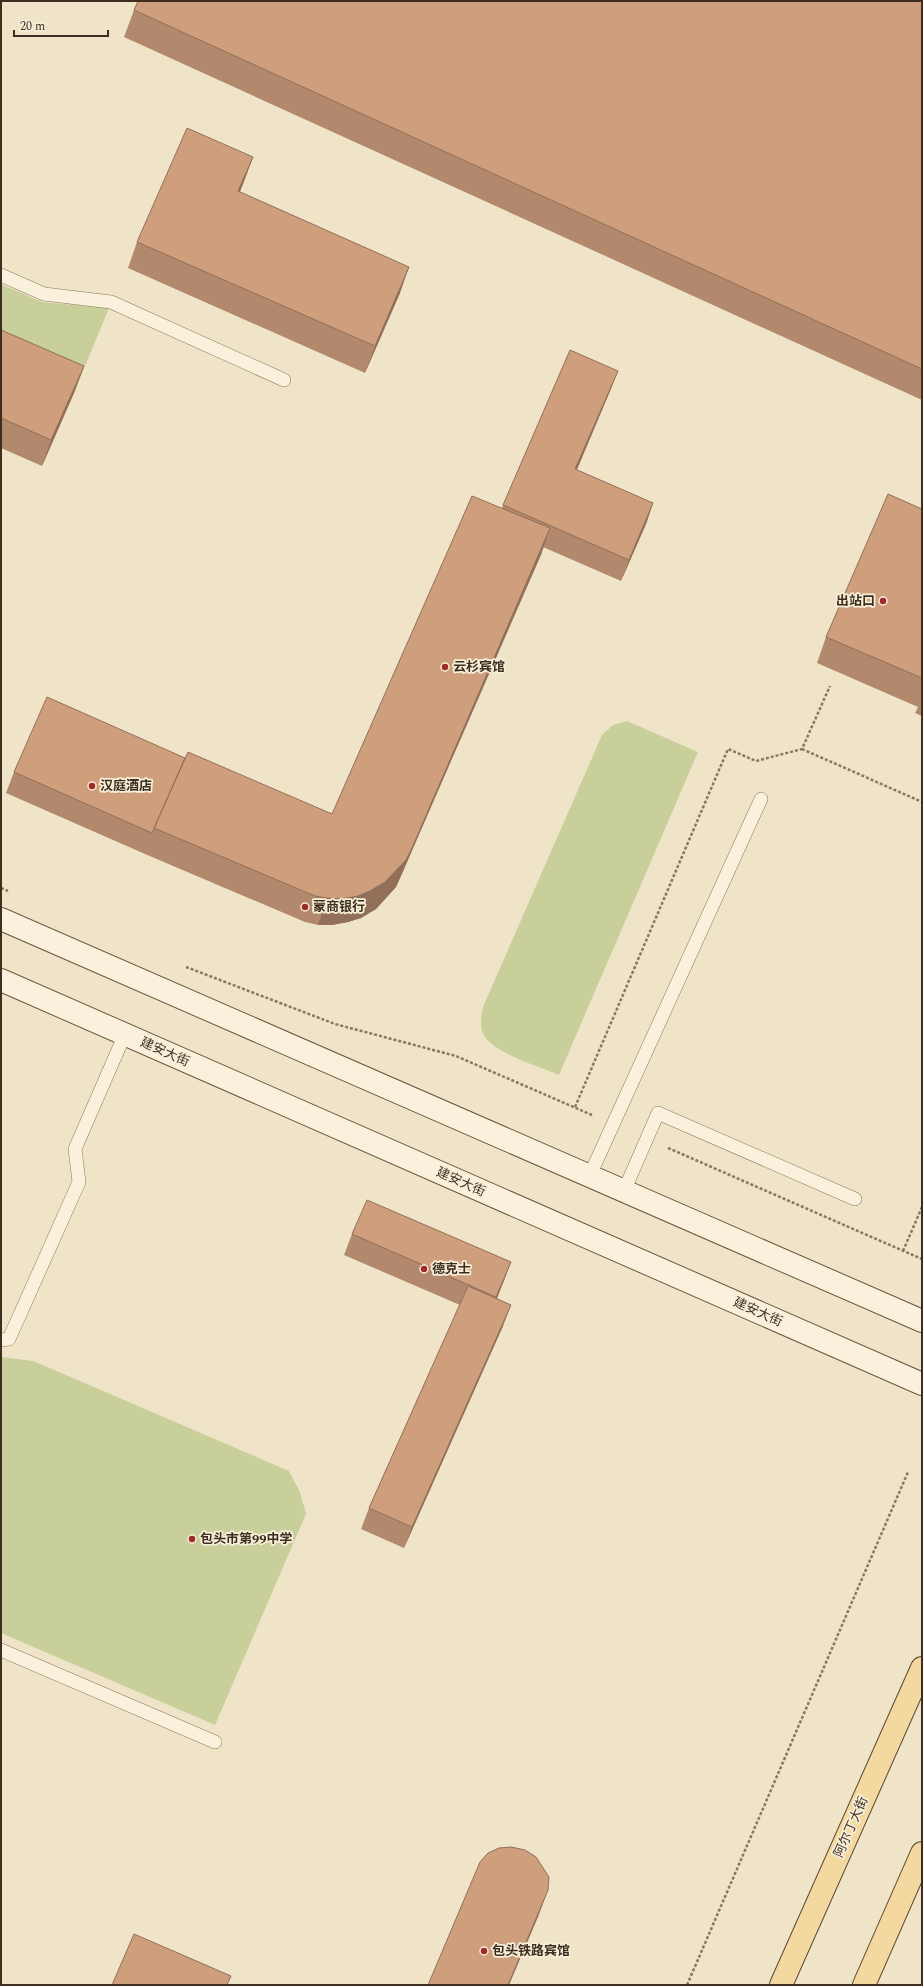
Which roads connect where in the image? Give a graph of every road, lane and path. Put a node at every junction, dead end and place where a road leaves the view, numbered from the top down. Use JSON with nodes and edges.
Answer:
{"nodes":[{"id":1,"x":1,"y":275,"type":"edge"},
{"id":2,"x":284,"y":380,"type":"dead end"},
{"id":3,"x":830,"y":686,"type":"dead end"},
{"id":4,"x":802,"y":749,"type":"junction"},
{"id":5,"x":761,"y":799,"type":"dead end"},
{"id":6,"x":922,"y":802,"type":"edge"},
{"id":7,"x":1,"y":888,"type":"edge"},
{"id":8,"x":15,"y":894,"type":"dead end"},
{"id":9,"x":1,"y":919,"type":"edge"},
{"id":10,"x":181,"y":966,"type":"dead end"},
{"id":11,"x":1,"y":980,"type":"edge"},
{"id":12,"x":125,"y":1034,"type":"junction"},
{"id":13,"x":575,"y":1107,"type":"junction"},
{"id":14,"x":613,"y":1124,"type":"junction"},
{"id":15,"x":646,"y":1139,"type":"junction"},
{"id":16,"x":590,"y":1175,"type":"junction"},
{"id":17,"x":624,"y":1190,"type":"junction"},
{"id":18,"x":855,"y":1198,"type":"dead end"},
{"id":19,"x":922,"y":1207,"type":"edge"},
{"id":20,"x":903,"y":1251,"type":"junction"},
{"id":21,"x":922,"y":1259,"type":"edge"},
{"id":22,"x":922,"y":1320,"type":"edge"},
{"id":23,"x":1,"y":1340,"type":"edge"},
{"id":24,"x":922,"y":1384,"type":"edge"},
{"id":25,"x":908,"y":1472,"type":"dead end"},
{"id":26,"x":1,"y":1650,"type":"edge"},
{"id":27,"x":922,"y":1668,"type":"edge"},
{"id":28,"x":214,"y":1742,"type":"dead end"},
{"id":29,"x":922,"y":1853,"type":"edge"},
{"id":30,"x":687,"y":1985,"type":"edge"},
{"id":31,"x":781,"y":1985,"type":"edge"},
{"id":32,"x":864,"y":1985,"type":"edge"}],
"edges":[{"from":1,"to":2,"type":"lane"},
{"from":3,"to":4,"type":"path"},
{"from":4,"to":6,"type":"path"},
{"from":4,"to":13,"type":"path"},
{"from":5,"to":14,"type":"lane"},
{"from":7,"to":8,"type":"path"},
{"from":9,"to":16,"type":"main road"},
{"from":10,"to":13,"type":"path"},
{"from":11,"to":12,"type":"main road","name":"建安大街"},
{"from":12,"to":23,"type":"lane"},
{"from":12,"to":24,"type":"main road","name":"建安大街"},
{"from":13,"to":14,"type":"path"},
{"from":14,"to":16,"type":"lane"},
{"from":15,"to":17,"type":"lane"},
{"from":15,"to":18,"type":"lane"},
{"from":15,"to":20,"type":"path"},
{"from":16,"to":17,"type":"main road"},
{"from":17,"to":22,"type":"main road"},
{"from":19,"to":20,"type":"path"},
{"from":20,"to":21,"type":"path"},
{"from":25,"to":30,"type":"path"},
{"from":26,"to":28,"type":"lane"},
{"from":27,"to":31,"type":"main road","name":"阿尔丁大街"},
{"from":29,"to":32,"type":"main road"}]}
